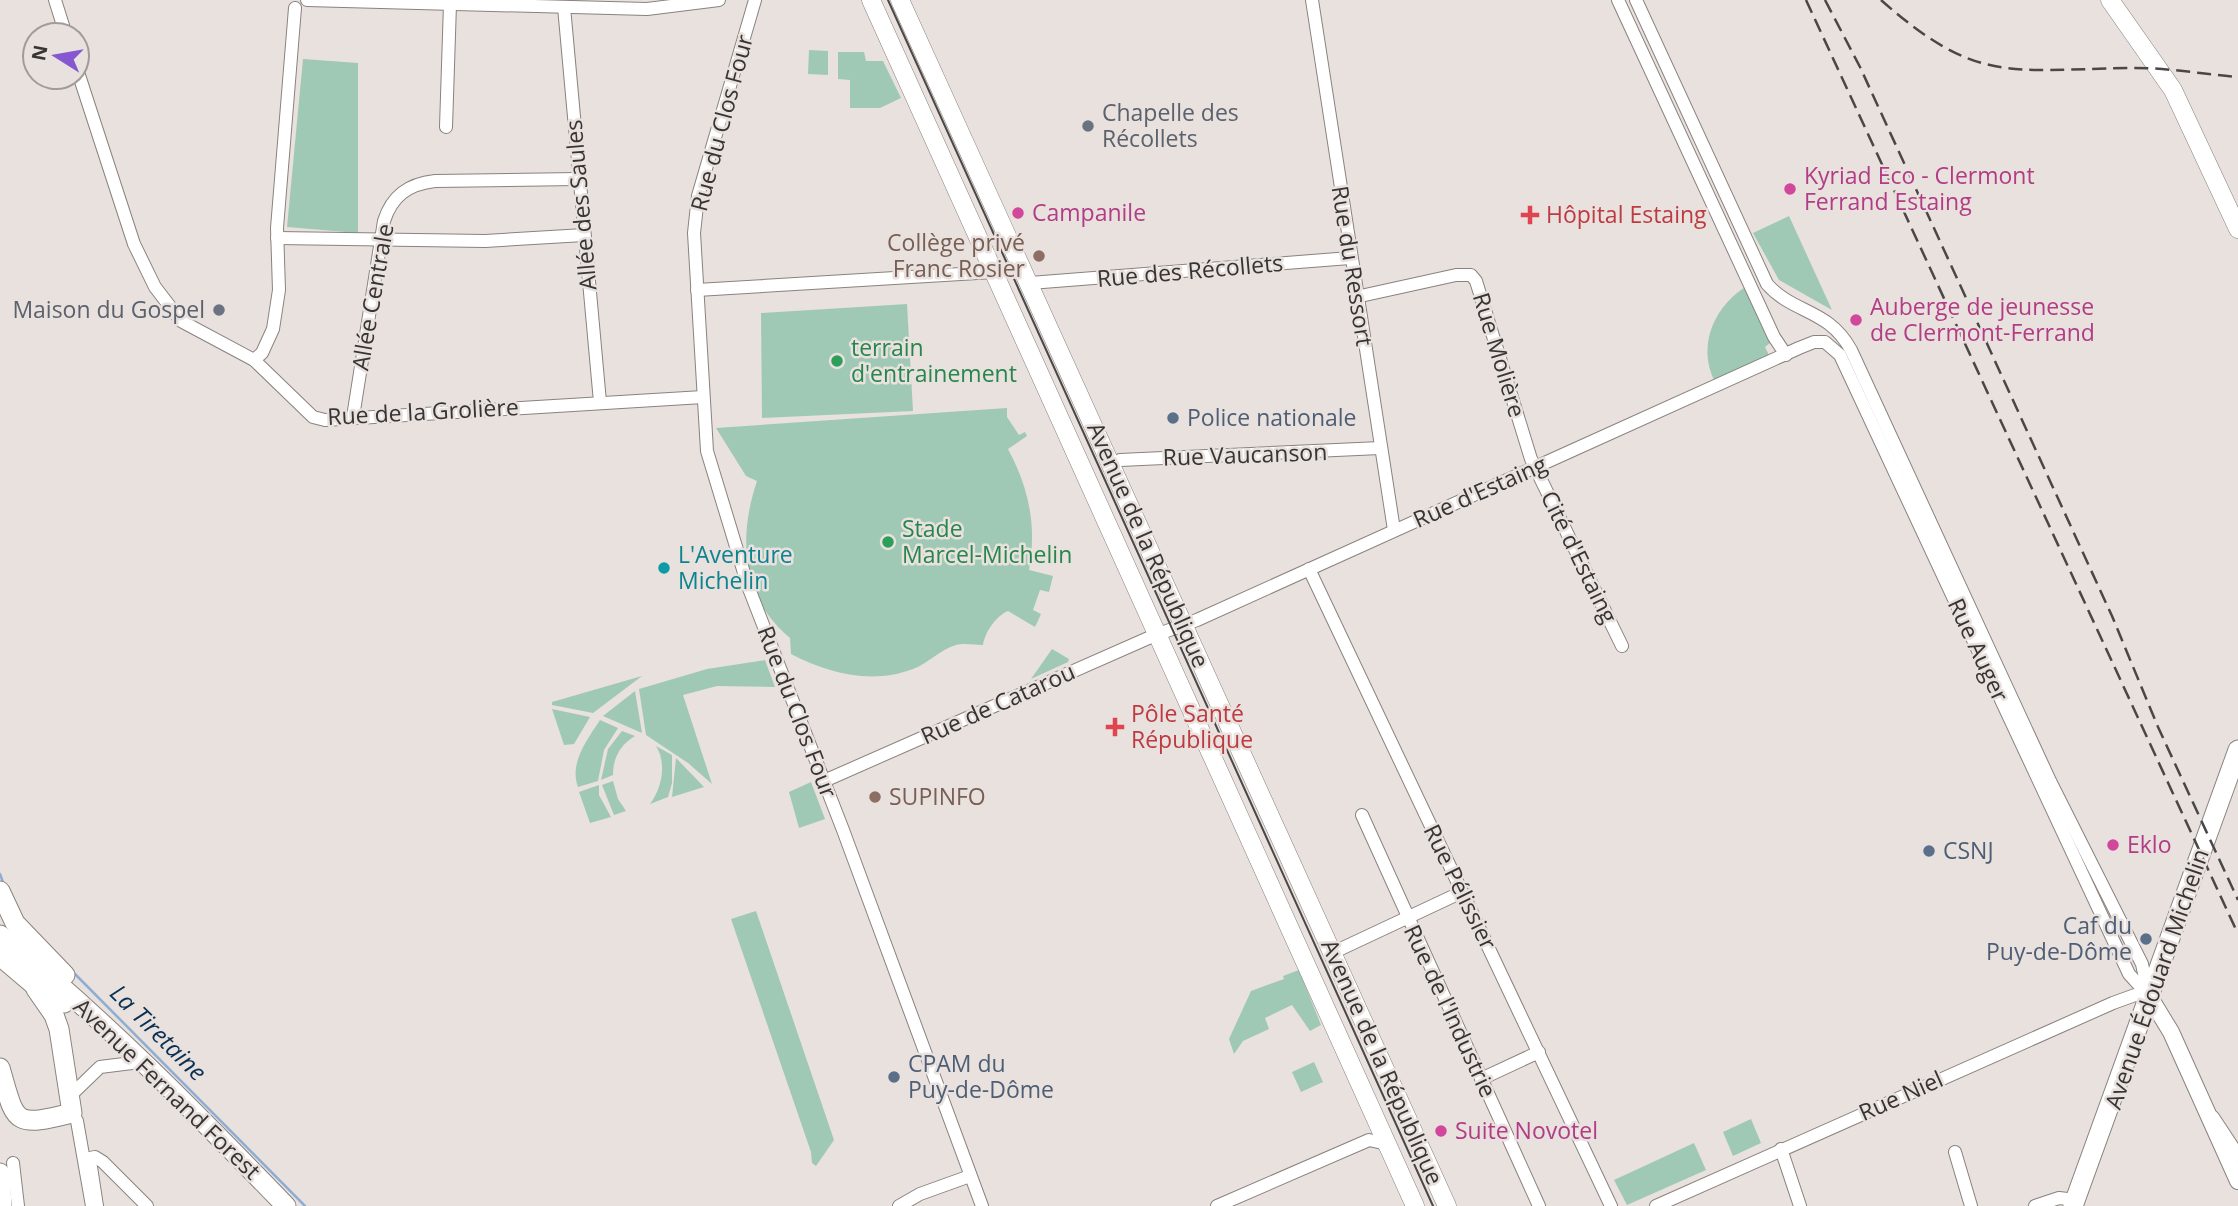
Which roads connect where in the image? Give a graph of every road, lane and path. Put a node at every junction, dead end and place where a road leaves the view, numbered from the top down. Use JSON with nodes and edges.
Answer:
{"nodes":[{"id":1,"x":55,"y":0,"type":"edge"},
{"id":2,"x":307,"y":0,"type":"edge"},
{"id":3,"x":719,"y":0,"type":"edge"},
{"id":4,"x":755,"y":0,"type":"edge"},
{"id":5,"x":871,"y":0,"type":"edge"},
{"id":6,"x":900,"y":0,"type":"edge"},
{"id":7,"x":1312,"y":0,"type":"edge"},
{"id":8,"x":1618,"y":0,"type":"edge"},
{"id":9,"x":1636,"y":0,"type":"edge"},
{"id":10,"x":2110,"y":0,"type":"edge"},
{"id":11,"x":356,"y":1,"type":"edge"},
{"id":12,"x":292,"y":4,"type":"edge"},
{"id":13,"x":450,"y":4,"type":"junction"},
{"id":14,"x":647,"y":5,"type":"edge"},
{"id":15,"x":564,"y":7,"type":"junction"},
{"id":16,"x":62,"y":21,"type":"edge"},
{"id":17,"x":84,"y":91,"type":"edge"},
{"id":18,"x":446,"y":127,"type":"dead end"},
{"id":19,"x":578,"y":179,"type":"junction"},
{"id":20,"x":2238,"y":229,"type":"edge"},
{"id":21,"x":584,"y":235,"type":"junction"},
{"id":22,"x":277,"y":238,"type":"junction"},
{"id":23,"x":382,"y":239,"type":"junction"},
{"id":24,"x":1350,"y":258,"type":"junction"},
{"id":25,"x":994,"y":272,"type":"junction"},
{"id":26,"x":1030,"y":284,"type":"junction"},
{"id":27,"x":697,"y":290,"type":"junction"},
{"id":28,"x":1356,"y":297,"type":"junction"},
{"id":29,"x":1786,"y":355,"type":"junction"},
{"id":30,"x":254,"y":360,"type":"junction"},
{"id":31,"x":703,"y":397,"type":"junction"},
{"id":32,"x":600,"y":402,"type":"junction"},
{"id":33,"x":353,"y":417,"type":"junction"},
{"id":34,"x":1380,"y":448,"type":"junction"},
{"id":35,"x":1112,"y":465,"type":"junction"},
{"id":36,"x":1536,"y":467,"type":"junction"},
{"id":37,"x":1394,"y":530,"type":"junction"},
{"id":38,"x":1309,"y":569,"type":"junction"},
{"id":39,"x":1172,"y":629,"type":"junction"},
{"id":40,"x":1622,"y":646,"type":"dead end"},
{"id":41,"x":2238,"y":750,"type":"edge"},
{"id":42,"x":824,"y":781,"type":"junction"},
{"id":43,"x":1362,"y":815,"type":"dead end"},
{"id":44,"x":0,"y":891,"type":"edge"},
{"id":45,"x":1462,"y":892,"type":"junction"},
{"id":46,"x":1407,"y":918,"type":"junction"},
{"id":47,"x":0,"y":935,"type":"edge"},
{"id":48,"x":1332,"y":953,"type":"junction"},
{"id":49,"x":0,"y":956,"type":"edge"},
{"id":50,"x":40,"y":979,"type":"junction"},
{"id":51,"x":56,"y":996,"type":"junction"},
{"id":52,"x":2149,"y":996,"type":"junction"},
{"id":53,"x":76,"y":1000,"type":"junction"},
{"id":54,"x":1539,"y":1052,"type":"junction"},
{"id":55,"x":132,"y":1063,"type":"junction"},
{"id":56,"x":0,"y":1068,"type":"edge"},
{"id":57,"x":1481,"y":1079,"type":"junction"},
{"id":58,"x":74,"y":1106,"type":"junction"},
{"id":59,"x":2210,"y":1114,"type":"junction"},
{"id":60,"x":1376,"y":1120,"type":"junction"},
{"id":61,"x":1369,"y":1140,"type":"junction"},
{"id":62,"x":1387,"y":1144,"type":"junction"},
{"id":63,"x":1781,"y":1149,"type":"junction"},
{"id":64,"x":1955,"y":1152,"type":"dead end"},
{"id":65,"x":2238,"y":1155,"type":"edge"},
{"id":66,"x":85,"y":1159,"type":"junction"},
{"id":67,"x":6,"y":1168,"type":"edge"},
{"id":68,"x":970,"y":1177,"type":"junction"},
{"id":69,"x":2238,"y":1181,"type":"edge"},
{"id":70,"x":2074,"y":1203,"type":"edge"},
{"id":71,"x":2,"y":1206,"type":"edge"},
{"id":72,"x":18,"y":1206,"type":"edge"},
{"id":73,"x":94,"y":1206,"type":"edge"},
{"id":74,"x":147,"y":1206,"type":"edge"},
{"id":75,"x":273,"y":1206,"type":"edge"},
{"id":76,"x":286,"y":1206,"type":"edge"},
{"id":77,"x":899,"y":1206,"type":"edge"},
{"id":78,"x":982,"y":1206,"type":"edge"},
{"id":79,"x":1217,"y":1206,"type":"edge"},
{"id":80,"x":1415,"y":1206,"type":"edge"},
{"id":81,"x":1447,"y":1206,"type":"edge"},
{"id":82,"x":1539,"y":1206,"type":"edge"},
{"id":83,"x":1611,"y":1206,"type":"edge"},
{"id":84,"x":1656,"y":1206,"type":"edge"},
{"id":85,"x":1800,"y":1206,"type":"edge"},
{"id":86,"x":1971,"y":1206,"type":"edge"},
{"id":87,"x":2035,"y":1206,"type":"edge"}],
"edges":[{"from":1,"to":16,"type":"street"},
{"from":2,"to":11,"type":"street"},
{"from":2,"to":12,"type":"street"},
{"from":3,"to":14,"type":"street"},
{"from":4,"to":27,"type":"street","name":"Rue du Clos Four"},
{"from":5,"to":25,"type":"main road","name":"Avenue de la République"},
{"from":6,"to":26,"type":"main road","name":"Avenue de la République"},
{"from":7,"to":24,"type":"street","name":"Rue du Ressort"},
{"from":8,"to":29,"type":"street"},
{"from":9,"to":52,"type":"street"},
{"from":10,"to":20,"type":"main road"},
{"from":11,"to":13,"type":"street"},
{"from":12,"to":22,"type":"street"},
{"from":13,"to":15,"type":"street"},
{"from":13,"to":18,"type":"street"},
{"from":14,"to":15,"type":"street"},
{"from":15,"to":19,"type":"street","name":"Allée des Saules"},
{"from":17,"to":30,"type":"street","name":"Rue de la Grolière"},
{"from":19,"to":21,"type":"street","name":"Allée des Saules"},
{"from":19,"to":23,"type":"street","name":"Allée Centrale"},
{"from":21,"to":23,"type":"street"},
{"from":21,"to":32,"type":"street","name":"Allée des Saules"},
{"from":22,"to":23,"type":"street"},
{"from":22,"to":30,"type":"street"},
{"from":23,"to":33,"type":"street","name":"Allée Centrale"},
{"from":24,"to":26,"type":"street","name":"Rue des Récollets"},
{"from":24,"to":28,"type":"street","name":"Rue du Ressort"},
{"from":25,"to":27,"type":"street"},
{"from":25,"to":39,"type":"main road","name":"Avenue de la République"},
{"from":26,"to":35,"type":"main road","name":"Avenue de la République"},
{"from":27,"to":31,"type":"street","name":"Rue du Clos Four"},
{"from":28,"to":34,"type":"street","name":"Rue du Ressort"},
{"from":28,"to":36,"type":"street","name":"Rue Molière"},
{"from":29,"to":36,"type":"street","name":"Rue d'Estaing"},
{"from":29,"to":52,"type":"street","name":"Rue Auger"},
{"from":30,"to":33,"type":"street","name":"Rue de la Grolière"},
{"from":31,"to":32,"type":"street","name":"Rue de la Grolière"},
{"from":31,"to":42,"type":"street","name":"Rue du Clos Four"},
{"from":32,"to":33,"type":"street","name":"Rue de la Grolière"},
{"from":34,"to":35,"type":"street","name":"Rue Vaucanson"},
{"from":34,"to":37,"type":"street","name":"Rue du Ressort"},
{"from":35,"to":39,"type":"main road","name":"Avenue de la République"},
{"from":36,"to":37,"type":"street","name":"Rue d'Estaing"},
{"from":36,"to":40,"type":"street","name":"Cité d'Estaing"},
{"from":37,"to":38,"type":"street","name":"Rue d'Estaing"},
{"from":38,"to":39,"type":"street","name":"Rue d'Estaing"},
{"from":38,"to":45,"type":"street","name":"Rue Pélissier"},
{"from":39,"to":42,"type":"street","name":"Rue de Catarou"},
{"from":39,"to":48,"type":"main road","name":"Avenue de la République"},
{"from":39,"to":60,"type":"main road","name":"Avenue de la République"},
{"from":41,"to":52,"type":"main road","name":"Avenue Édouard Michelin"},
{"from":42,"to":68,"type":"street","name":"Rue du Clos Four"},
{"from":43,"to":46,"type":"street","name":"Rue de l'Industrie"},
{"from":44,"to":53,"type":"main road"},
{"from":45,"to":46,"type":"street"},
{"from":45,"to":54,"type":"street","name":"Rue Pélissier"},
{"from":46,"to":48,"type":"street"},
{"from":46,"to":57,"type":"street","name":"Rue de l'Industrie"},
{"from":47,"to":50,"type":"main road"},
{"from":48,"to":81,"type":"main road","name":"Avenue de la République"},
{"from":49,"to":50,"type":"main road"},
{"from":50,"to":51,"type":"main road","name":"Avenue Fernand Forest"},
{"from":50,"to":53,"type":"main road","name":"Avenue Fernand Forest"},
{"from":50,"to":58,"type":"main road"},
{"from":51,"to":55,"type":"main road","name":"Avenue Fernand Forest"},
{"from":51,"to":58,"type":"street"},
{"from":52,"to":59,"type":"street"},
{"from":52,"to":63,"type":"street","name":"Rue Niel"},
{"from":52,"to":70,"type":"main road","name":"Avenue Édouard Michelin"},
{"from":53,"to":76,"type":"main road","name":"Avenue Fernand Forest"},
{"from":54,"to":57,"type":"street"},
{"from":54,"to":83,"type":"street","name":"Rue Pélissier"},
{"from":55,"to":58,"type":"street"},
{"from":55,"to":75,"type":"main road","name":"Avenue Fernand Forest"},
{"from":56,"to":58,"type":"main road"},
{"from":57,"to":82,"type":"street","name":"Rue de l'Industrie"},
{"from":58,"to":66,"type":"street"},
{"from":59,"to":65,"type":"street"},
{"from":59,"to":69,"type":"street"},
{"from":60,"to":61,"type":"street"},
{"from":60,"to":62,"type":"main road","name":"Avenue de la République"},
{"from":61,"to":62,"type":"street"},
{"from":61,"to":79,"type":"street"},
{"from":62,"to":80,"type":"main road","name":"Avenue de la République"},
{"from":63,"to":84,"type":"street","name":"Rue Niel"},
{"from":63,"to":85,"type":"street"},
{"from":64,"to":86,"type":"street"},
{"from":66,"to":73,"type":"street"},
{"from":66,"to":74,"type":"street"},
{"from":67,"to":71,"type":"main road"},
{"from":67,"to":72,"type":"street"},
{"from":68,"to":77,"type":"street"},
{"from":68,"to":78,"type":"street","name":"Rue du Clos Four"},
{"from":70,"to":87,"type":"street"}]}
